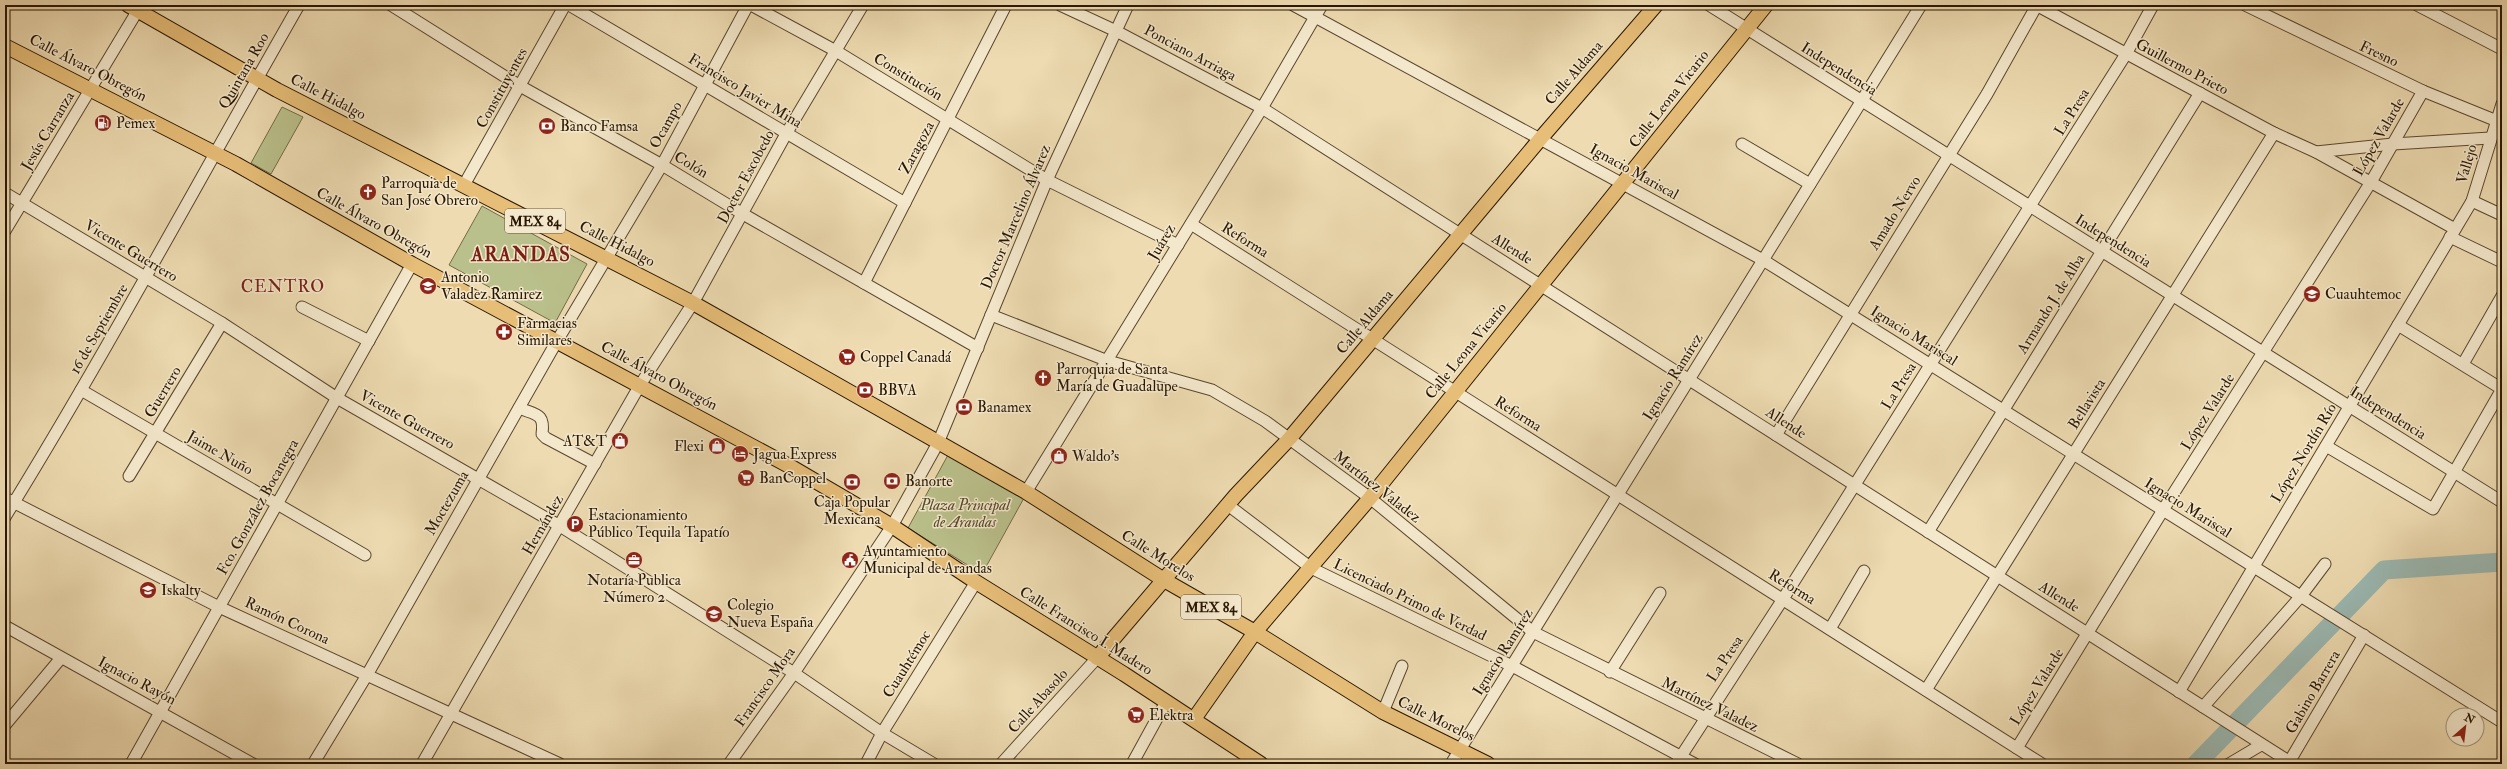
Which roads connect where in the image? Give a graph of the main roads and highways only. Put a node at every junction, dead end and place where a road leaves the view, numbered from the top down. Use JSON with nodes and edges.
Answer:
{"nodes":[{"id":1,"x":1656,"y":5,"type":"edge"},
{"id":2,"x":1766,"y":5,"type":"edge"},
{"id":3,"x":136,"y":7,"type":"edge"},
{"id":4,"x":5,"y":46,"type":"edge"},
{"id":5,"x":938,"y":443,"type":"joint"},
{"id":6,"x":892,"y":526,"type":"joint"},
{"id":7,"x":1164,"y":580,"type":"junction"},
{"id":8,"x":1255,"y":632,"type":"junction"},
{"id":9,"x":1097,"y":658,"type":"junction"},
{"id":10,"x":1194,"y":719,"type":"junction"},
{"id":11,"x":1261,"y":764,"type":"edge"},
{"id":12,"x":1488,"y":764,"type":"edge"}],
"edges":[{"from":1,"to":7,"type":"main road","name":"Calle Aldama"},
{"from":2,"to":8,"type":"main road","name":"Calle Leona Vicario"},
{"from":3,"to":5,"type":"main road","name":"Calle Hidalgo","number":"MEX 84"},
{"from":4,"to":6,"type":"main road","name":"Calle Álvaro Obregón"},
{"from":5,"to":7,"type":"main road","name":"Calle Morelos","number":"MEX 84"},
{"from":6,"to":9,"type":"main road","name":"Calle Francisco I. Madero"},
{"from":7,"to":8,"type":"main road","name":"Calle Morelos","number":"MEX 84"},
{"from":7,"to":9,"type":"main road","name":"Calle Aldama"},
{"from":8,"to":10,"type":"main road","name":"Calle Leona Vicario"},
{"from":8,"to":12,"type":"main road","name":"Calle Morelos","number":"MEX 84"},
{"from":9,"to":10,"type":"main road","name":"Calle Francisco I. Madero"},
{"from":10,"to":11,"type":"main road","name":"Calle Francisco I. Madero"}]}
